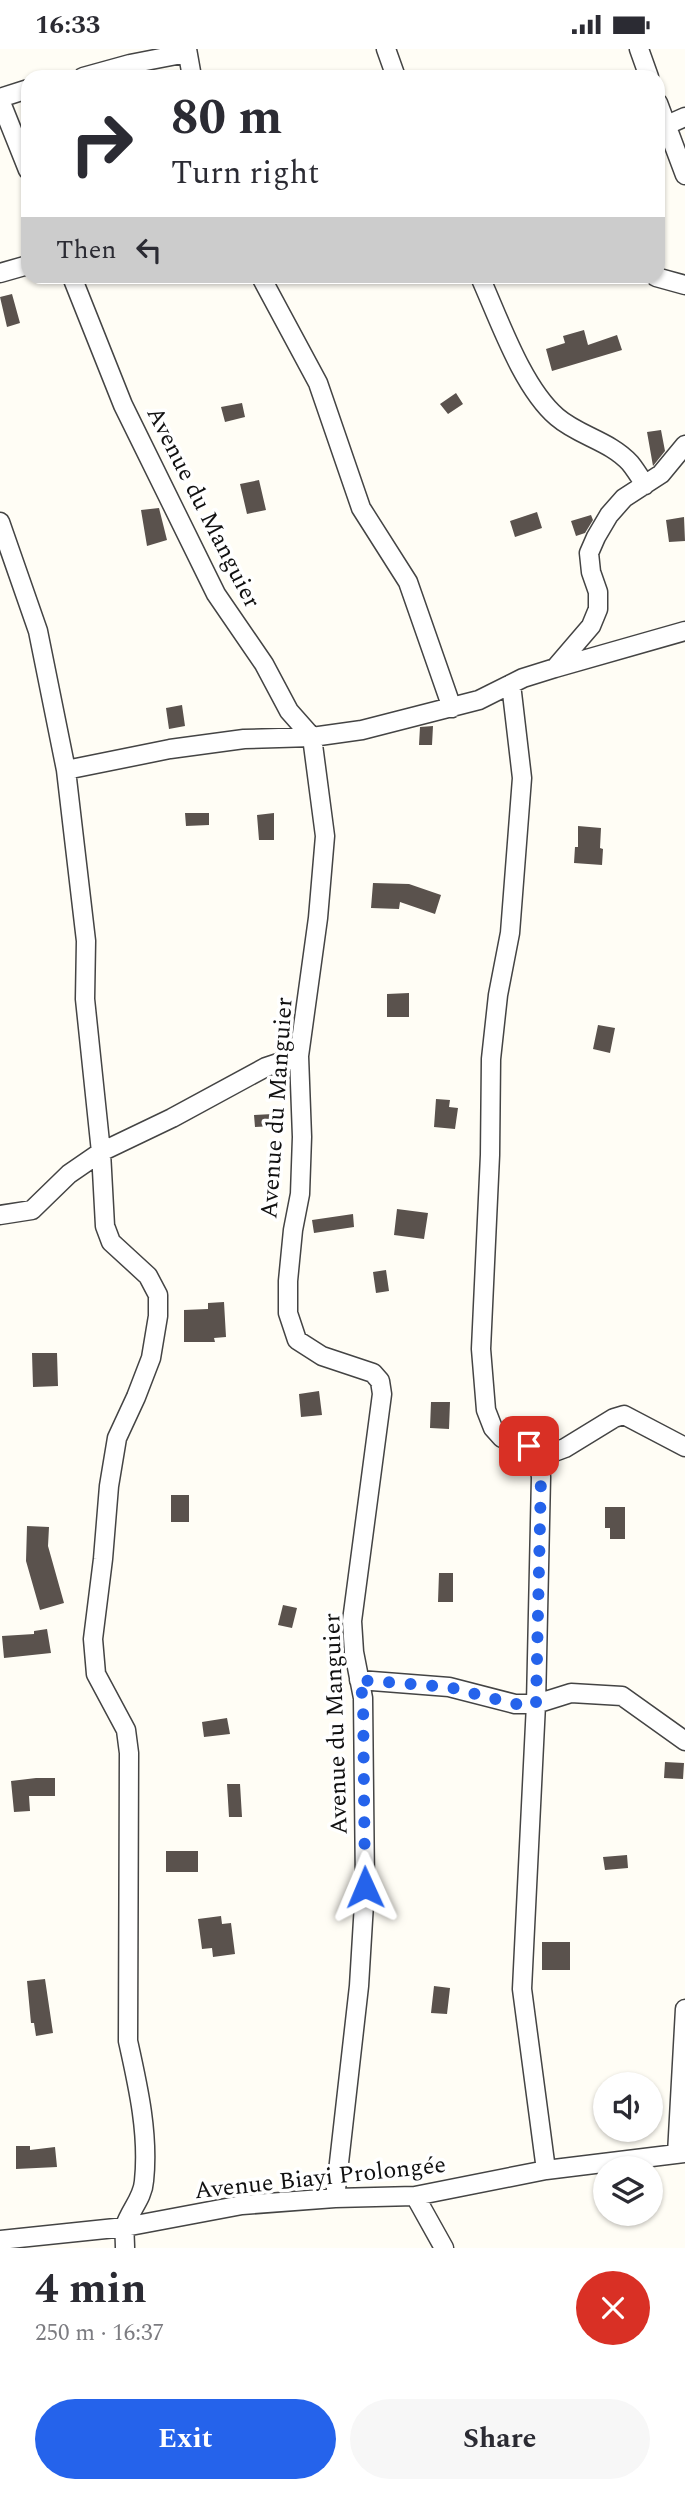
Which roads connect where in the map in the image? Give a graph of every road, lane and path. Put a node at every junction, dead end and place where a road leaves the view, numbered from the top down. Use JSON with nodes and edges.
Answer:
{"nodes":[{"id":1,"x":386,"y":49,"type":"edge"},
{"id":2,"x":639,"y":49,"type":"edge"},
{"id":3,"x":187,"y":51,"type":"edge"},
{"id":4,"x":109,"y":70,"type":"edge"},
{"id":5,"x":191,"y":70,"type":"edge"},
{"id":6,"x":394,"y":70,"type":"edge"},
{"id":7,"x":646,"y":70,"type":"edge"},
{"id":8,"x":21,"y":92,"type":"edge"},
{"id":9,"x":0,"y":99,"type":"edge"},
{"id":10,"x":685,"y":117,"type":"edge"},
{"id":11,"x":665,"y":125,"type":"edge"},
{"id":12,"x":665,"y":135,"type":"edge"},
{"id":13,"x":21,"y":152,"type":"edge"},
{"id":14,"x":685,"y":175,"type":"edge"},
{"id":15,"x":21,"y":267,"type":"edge"},
{"id":16,"x":0,"y":273,"type":"edge"},
{"id":17,"x":665,"y":279,"type":"edge"},
{"id":18,"x":75,"y":284,"type":"edge"},
{"id":19,"x":265,"y":284,"type":"edge"},
{"id":20,"x":483,"y":284,"type":"edge"},
{"id":21,"x":685,"y":285,"type":"edge"},
{"id":22,"x":685,"y":445,"type":"edge"},
{"id":23,"x":645,"y":485,"type":"junction"},
{"id":24,"x":0,"y":522,"type":"edge"},
{"id":25,"x":685,"y":631,"type":"edge"},
{"id":26,"x":555,"y":668,"type":"junction"},
{"id":27,"x":510,"y":684,"type":"junction"},
{"id":28,"x":452,"y":708,"type":"junction"},
{"id":29,"x":312,"y":737,"type":"junction"},
{"id":30,"x":66,"y":770,"type":"junction"},
{"id":31,"x":299,"y":1056,"type":"junction"},
{"id":32,"x":101,"y":1152,"type":"junction"},
{"id":33,"x":0,"y":1215,"type":"edge"},
{"id":34,"x":685,"y":1447,"type":"edge"},
{"id":35,"x":538,"y":1458,"type":"junction"},
{"id":36,"x":359,"y":1680,"type":"junction"},
{"id":37,"x":536,"y":1704,"type":"junction"},
{"id":38,"x":685,"y":1741,"type":"edge"},
{"id":39,"x":685,"y":2009,"type":"edge"},
{"id":40,"x":681,"y":2154,"type":"edge"},
{"id":41,"x":546,"y":2170,"type":"junction"},
{"id":42,"x":415,"y":2196,"type":"junction"},
{"id":43,"x":335,"y":2198,"type":"junction"},
{"id":44,"x":125,"y":2227,"type":"junction"},
{"id":45,"x":0,"y":2240,"type":"edge"},
{"id":46,"x":125,"y":2248,"type":"edge"},
{"id":47,"x":444,"y":2248,"type":"edge"}],
"edges":[{"from":1,"to":6,"type":"street"},
{"from":2,"to":7,"type":"street"},
{"from":3,"to":4,"type":"street"},
{"from":3,"to":5,"type":"street"},
{"from":8,"to":9,"type":"street"},
{"from":9,"to":13,"type":"street"},
{"from":10,"to":11,"type":"street"},
{"from":12,"to":14,"type":"street"},
{"from":15,"to":16,"type":"street"},
{"from":17,"to":21,"type":"street"},
{"from":18,"to":29,"type":"street","name":"Avenue du Manguier"},
{"from":19,"to":28,"type":"street"},
{"from":20,"to":23,"type":"street"},
{"from":22,"to":23,"type":"street"},
{"from":23,"to":26,"type":"street"},
{"from":24,"to":30,"type":"street"},
{"from":25,"to":26,"type":"street"},
{"from":26,"to":27,"type":"street"},
{"from":27,"to":28,"type":"street"},
{"from":27,"to":35,"type":"street"},
{"from":28,"to":29,"type":"street"},
{"from":29,"to":30,"type":"street"},
{"from":29,"to":31,"type":"street","name":"Avenue du Manguier"},
{"from":30,"to":32,"type":"street"},
{"from":31,"to":32,"type":"street"},
{"from":31,"to":36,"type":"street","name":"Avenue du Manguier"},
{"from":32,"to":33,"type":"street"},
{"from":32,"to":44,"type":"street"},
{"from":34,"to":35,"type":"street"},
{"from":35,"to":37,"type":"street"},
{"from":36,"to":37,"type":"street"},
{"from":36,"to":43,"type":"street","name":"Avenue du Manguier"},
{"from":37,"to":38,"type":"street"},
{"from":37,"to":41,"type":"street"},
{"from":39,"to":40,"type":"street"},
{"from":40,"to":41,"type":"street","name":"Avenue Biayi Prolongée"},
{"from":41,"to":42,"type":"street","name":"Avenue Biayi Prolongée"},
{"from":42,"to":43,"type":"street","name":"Avenue Biayi Prolongée"},
{"from":42,"to":47,"type":"street"},
{"from":43,"to":44,"type":"street","name":"Avenue Biayi Prolongée"},
{"from":44,"to":45,"type":"street","name":"Avenue Biayi Prolongée"},
{"from":44,"to":46,"type":"street"}]}
